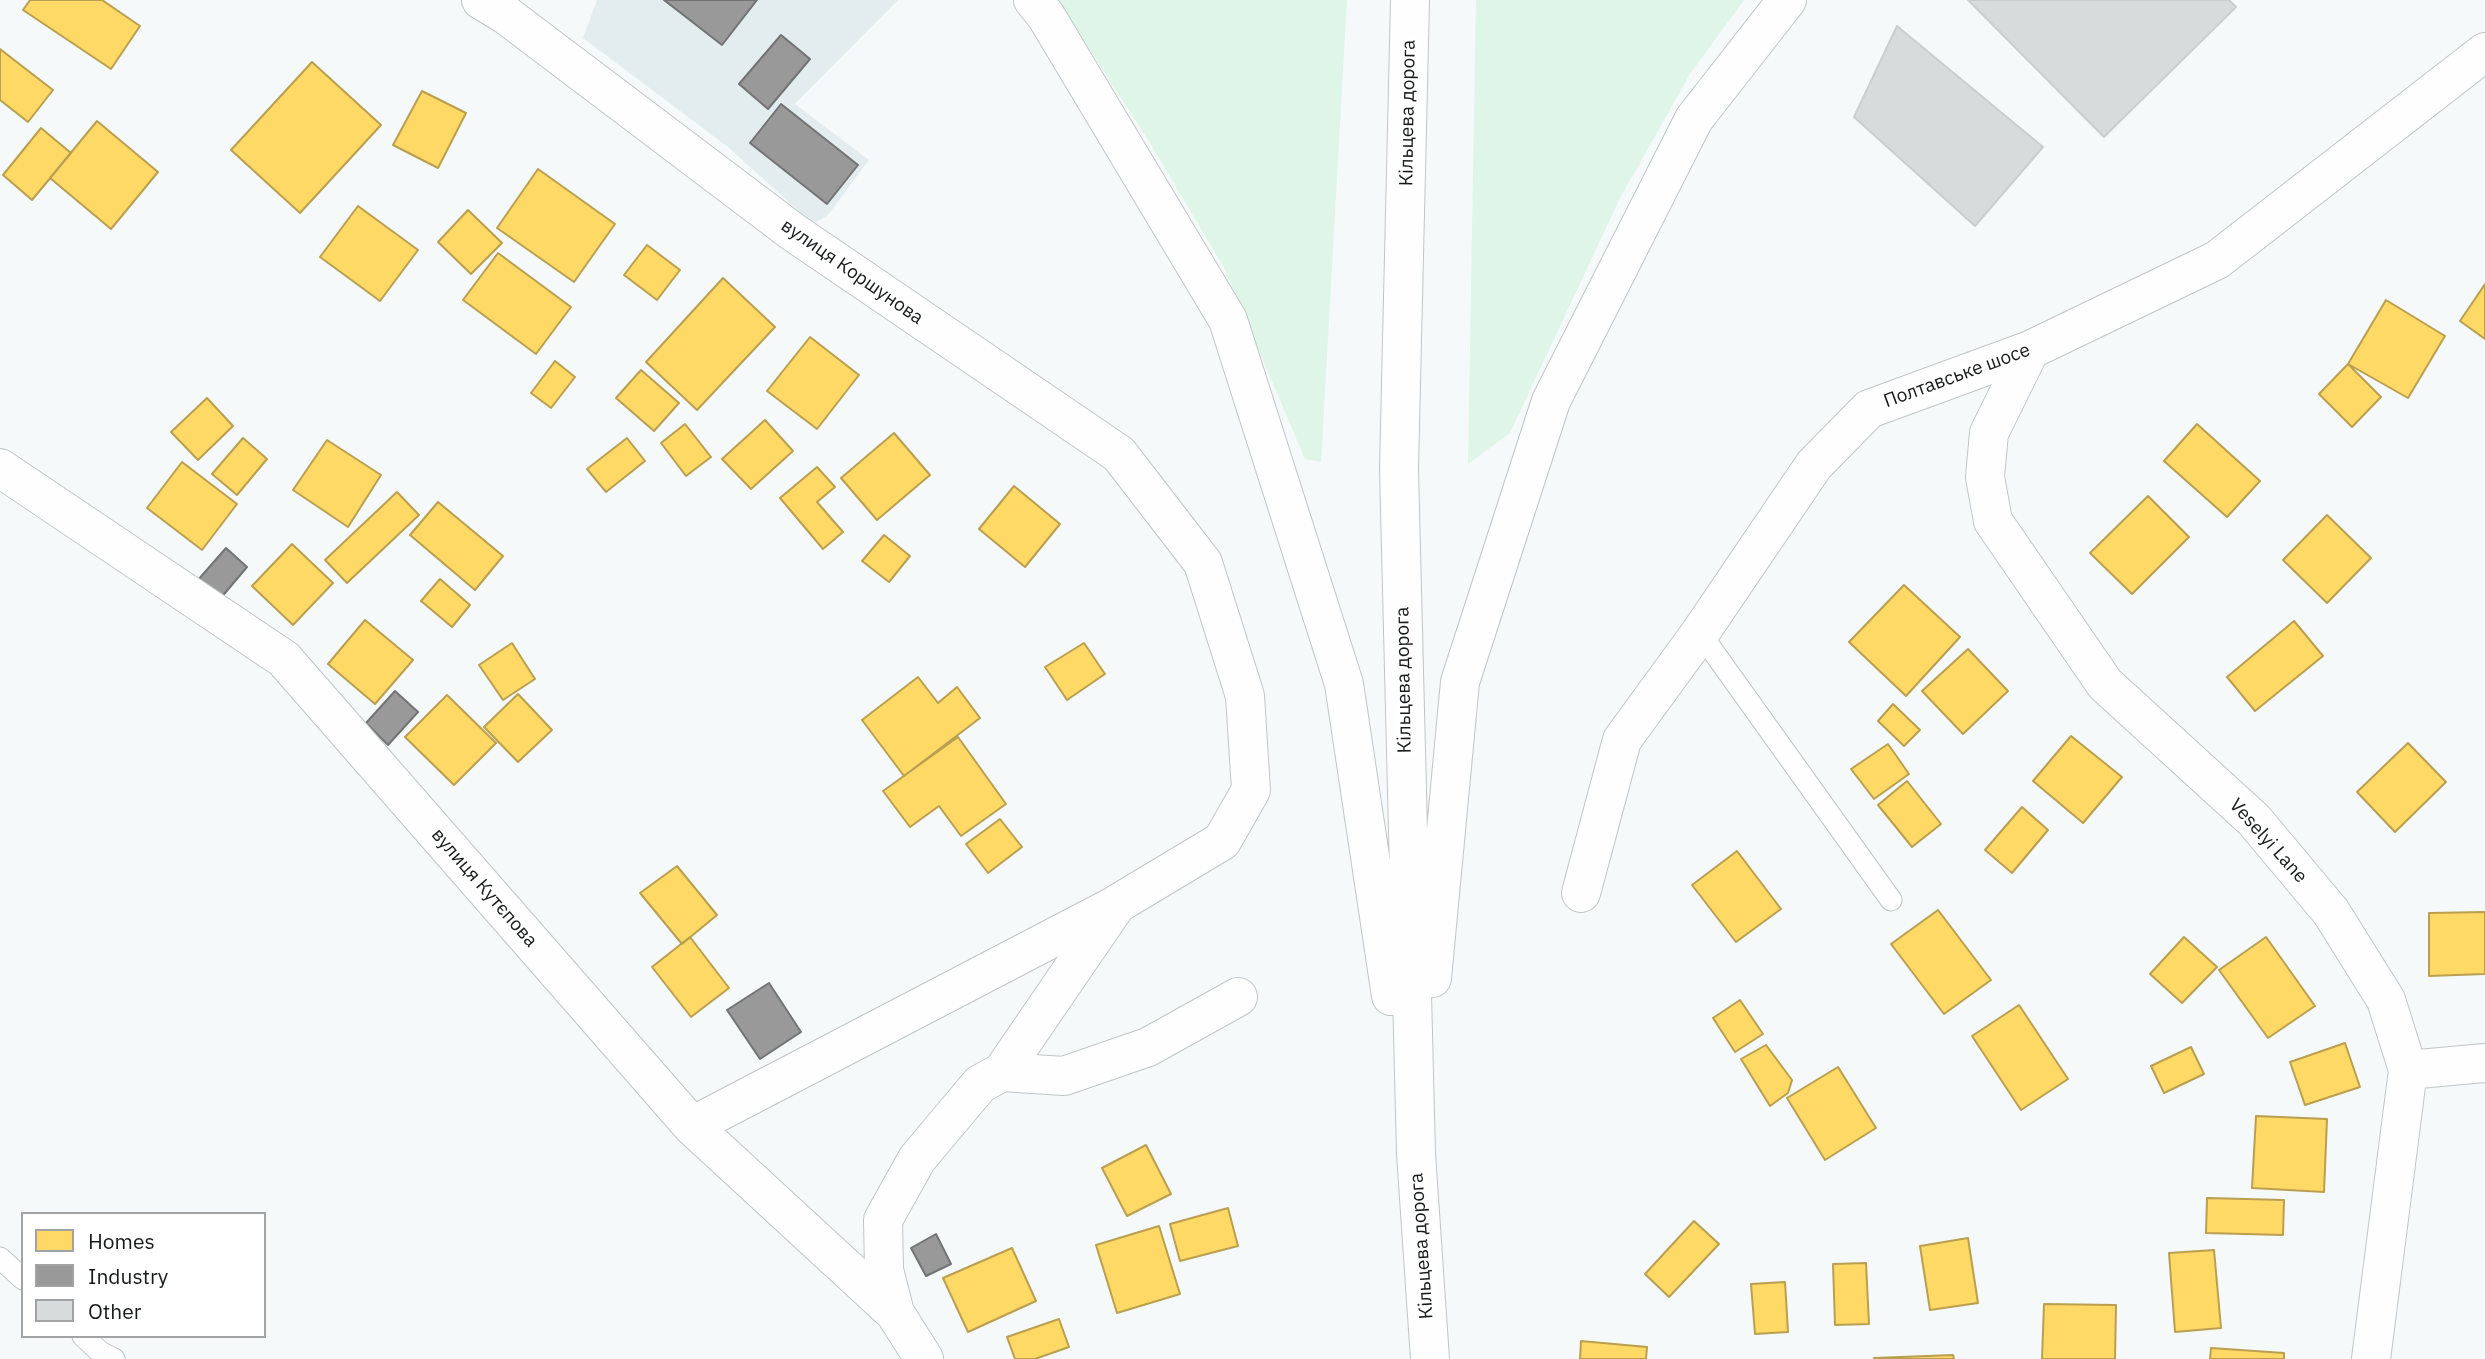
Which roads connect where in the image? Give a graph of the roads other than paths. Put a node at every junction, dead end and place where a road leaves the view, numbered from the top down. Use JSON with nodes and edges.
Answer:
{"nodes":[{"id":1,"x":481,"y":0,"type":"edge"},
{"id":2,"x":1032,"y":0,"type":"edge"},
{"id":3,"x":1410,"y":0,"type":"edge"},
{"id":4,"x":1787,"y":0,"type":"edge"},
{"id":5,"x":2485,"y":52,"type":"edge"},
{"id":6,"x":2030,"y":350,"type":"junction"},
{"id":7,"x":0,"y":468,"type":"edge"},
{"id":8,"x":1700,"y":634,"type":"junction"},
{"id":9,"x":1580,"y":893,"type":"dead end"},
{"id":10,"x":1891,"y":900,"type":"dead end"},
{"id":11,"x":1117,"y":904,"type":"junction"},
{"id":12,"x":1238,"y":997,"type":"dead end"},
{"id":13,"x":2485,"y":1063,"type":"edge"},
{"id":14,"x":2408,"y":1070,"type":"junction"},
{"id":15,"x":1002,"y":1072,"type":"junction"},
{"id":16,"x":692,"y":1126,"type":"junction"},
{"id":17,"x":1416,"y":1154,"type":"junction"},
{"id":18,"x":0,"y":1258,"type":"edge"},
{"id":19,"x":21,"y":1277,"type":"edge"},
{"id":20,"x":895,"y":1312,"type":"junction"},
{"id":21,"x":85,"y":1338,"type":"edge"},
{"id":22,"x":114,"y":1359,"type":"edge"},
{"id":23,"x":924,"y":1359,"type":"edge"},
{"id":24,"x":1430,"y":1359,"type":"edge"},
{"id":25,"x":2371,"y":1359,"type":"edge"}],
"edges":[{"from":1,"to":11,"type":"main road","name":"вулиця Коршунова"},
{"from":2,"to":17,"type":"main road"},
{"from":3,"to":17,"type":"main road","name":"Кільцева дорога"},
{"from":4,"to":17,"type":"main road"},
{"from":5,"to":6,"type":"main road","name":"Полтавське шосе"},
{"from":6,"to":8,"type":"main road","name":"Полтавське шосе"},
{"from":6,"to":14,"type":"main road","name":"Veselyi Lane"},
{"from":7,"to":16,"type":"main road","name":"вулиця Кутєпова"},
{"from":8,"to":9,"type":"main road","name":"Полтавське шосе"},
{"from":8,"to":10,"type":"lane"},
{"from":11,"to":15,"type":"main road"},
{"from":11,"to":16,"type":"main road"},
{"from":12,"to":15,"type":"main road"},
{"from":13,"to":14,"type":"main road"},
{"from":14,"to":25,"type":"main road","name":"Veselyi Lane"},
{"from":15,"to":20,"type":"main road"},
{"from":16,"to":20,"type":"main road","name":"вулиця Кутєпова"},
{"from":17,"to":24,"type":"main road","name":"Кільцева дорога"},
{"from":18,"to":19,"type":"lane"},
{"from":20,"to":23,"type":"main road","name":"вулиця Кутєпова"},
{"from":21,"to":22,"type":"lane"}]}
